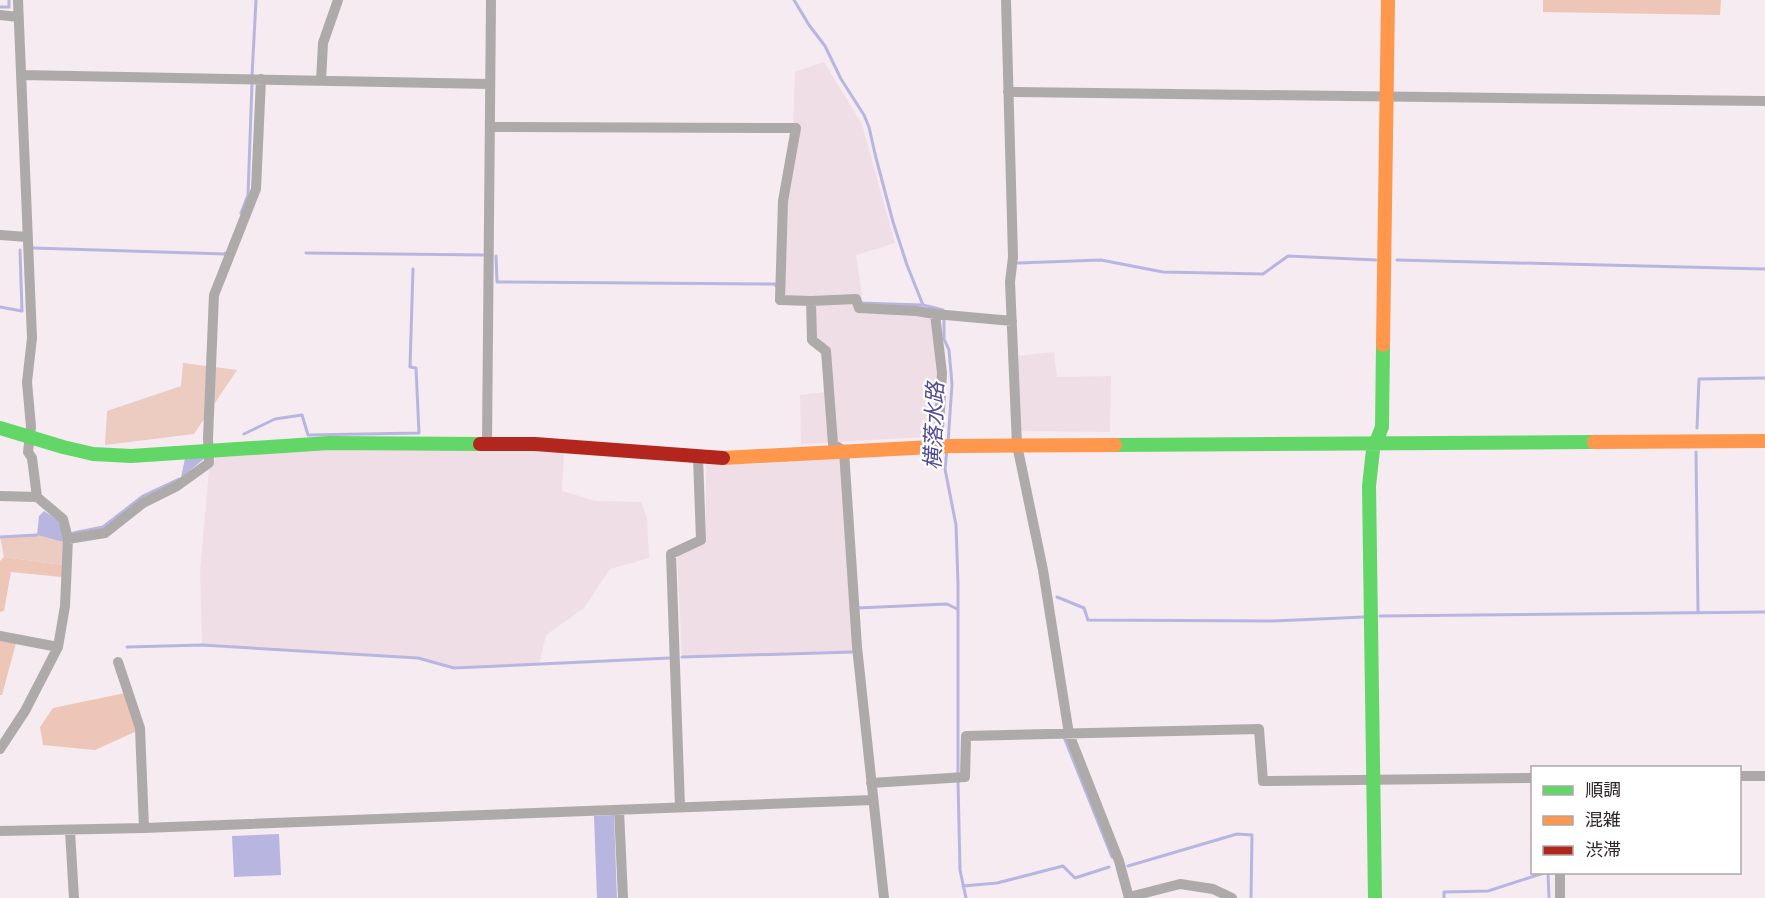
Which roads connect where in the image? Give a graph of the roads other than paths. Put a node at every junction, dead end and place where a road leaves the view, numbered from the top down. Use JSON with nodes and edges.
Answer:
{"nodes":[{"id":1,"x":18,"y":0,"type":"edge"},
{"id":2,"x":338,"y":0,"type":"edge"},
{"id":3,"x":491,"y":0,"type":"edge"},
{"id":4,"x":1005,"y":0,"type":"edge"},
{"id":5,"x":1388,"y":0,"type":"edge"},
{"id":6,"x":0,"y":15,"type":"edge"},
{"id":7,"x":18,"y":17,"type":"junction"},
{"id":8,"x":21,"y":75,"type":"junction"},
{"id":9,"x":261,"y":79,"type":"junction"},
{"id":10,"x":321,"y":81,"type":"junction"},
{"id":11,"x":489,"y":84,"type":"junction"},
{"id":12,"x":1008,"y":92,"type":"junction"},
{"id":13,"x":1386,"y":97,"type":"junction"},
{"id":14,"x":1765,"y":101,"type":"edge"},
{"id":15,"x":490,"y":126,"type":"junction"},
{"id":16,"x":0,"y":235,"type":"edge"},
{"id":17,"x":27,"y":237,"type":"junction"},
{"id":18,"x":811,"y":301,"type":"junction"},
{"id":19,"x":942,"y":315,"type":"junction"},
{"id":20,"x":1012,"y":321,"type":"junction"},
{"id":21,"x":0,"y":428,"type":"edge"},
{"id":22,"x":30,"y":437,"type":"junction"},
{"id":23,"x":1765,"y":441,"type":"edge"},
{"id":24,"x":488,"y":442,"type":"junction"},
{"id":25,"x":1377,"y":443,"type":"junction"},
{"id":26,"x":1017,"y":445,"type":"junction"},
{"id":27,"x":944,"y":446,"type":"junction"},
{"id":28,"x":209,"y":450,"type":"junction"},
{"id":29,"x":844,"y":451,"type":"junction"},
{"id":30,"x":698,"y":457,"type":"junction"},
{"id":31,"x":0,"y":495,"type":"edge"},
{"id":32,"x":37,"y":497,"type":"junction"},
{"id":33,"x":68,"y":539,"type":"junction"},
{"id":34,"x":0,"y":636,"type":"edge"},
{"id":35,"x":58,"y":647,"type":"junction"},
{"id":36,"x":118,"y":662,"type":"dead end"},
{"id":37,"x":1069,"y":734,"type":"junction"},
{"id":38,"x":0,"y":749,"type":"edge"},
{"id":39,"x":1741,"y":776,"type":"edge"},
{"id":40,"x":1765,"y":776,"type":"edge"},
{"id":41,"x":1531,"y":778,"type":"edge"},
{"id":42,"x":1374,"y":780,"type":"junction"},
{"id":43,"x":871,"y":783,"type":"junction"},
{"id":44,"x":872,"y":800,"type":"junction"},
{"id":45,"x":680,"y":807,"type":"junction"},
{"id":46,"x":619,"y":810,"type":"junction"},
{"id":47,"x":144,"y":828,"type":"junction"},
{"id":48,"x":0,"y":831,"type":"edge"},
{"id":49,"x":70,"y":831,"type":"junction"},
{"id":50,"x":1560,"y":874,"type":"edge"},
{"id":51,"x":74,"y":898,"type":"edge"},
{"id":52,"x":622,"y":898,"type":"edge"},
{"id":53,"x":884,"y":898,"type":"edge"},
{"id":54,"x":1129,"y":898,"type":"edge"},
{"id":55,"x":1232,"y":898,"type":"edge"},
{"id":56,"x":1375,"y":898,"type":"edge"},
{"id":57,"x":1560,"y":898,"type":"edge"}],
"edges":[{"from":1,"to":7,"type":"street"},
{"from":2,"to":10,"type":"street"},
{"from":3,"to":11,"type":"street"},
{"from":4,"to":12,"type":"street"},
{"from":5,"to":13,"type":"street"},
{"from":6,"to":7,"type":"street"},
{"from":7,"to":8,"type":"street"},
{"from":8,"to":9,"type":"street"},
{"from":8,"to":17,"type":"street"},
{"from":9,"to":10,"type":"street"},
{"from":9,"to":28,"type":"street"},
{"from":10,"to":11,"type":"street"},
{"from":11,"to":15,"type":"street"},
{"from":12,"to":13,"type":"street"},
{"from":12,"to":20,"type":"street"},
{"from":13,"to":14,"type":"street"},
{"from":13,"to":25,"type":"street"},
{"from":15,"to":18,"type":"street"},
{"from":15,"to":24,"type":"street"},
{"from":16,"to":17,"type":"street"},
{"from":17,"to":22,"type":"street"},
{"from":18,"to":19,"type":"street"},
{"from":18,"to":29,"type":"street"},
{"from":19,"to":20,"type":"street"},
{"from":19,"to":27,"type":"street"},
{"from":20,"to":26,"type":"street"},
{"from":21,"to":22,"type":"street"},
{"from":22,"to":28,"type":"street"},
{"from":22,"to":32,"type":"street"},
{"from":23,"to":25,"type":"street"},
{"from":24,"to":28,"type":"street"},
{"from":24,"to":30,"type":"street"},
{"from":25,"to":26,"type":"street"},
{"from":25,"to":42,"type":"street"},
{"from":26,"to":27,"type":"street"},
{"from":26,"to":37,"type":"street"},
{"from":27,"to":29,"type":"street"},
{"from":28,"to":33,"type":"street"},
{"from":29,"to":30,"type":"street"},
{"from":29,"to":43,"type":"street"},
{"from":30,"to":45,"type":"street"},
{"from":31,"to":32,"type":"street"},
{"from":32,"to":33,"type":"street"},
{"from":33,"to":35,"type":"street"},
{"from":34,"to":35,"type":"street"},
{"from":35,"to":38,"type":"street"},
{"from":36,"to":47,"type":"street"},
{"from":37,"to":42,"type":"street"},
{"from":37,"to":43,"type":"street"},
{"from":37,"to":54,"type":"street"},
{"from":39,"to":40,"type":"street"},
{"from":41,"to":42,"type":"street"},
{"from":42,"to":56,"type":"street"},
{"from":43,"to":44,"type":"street"},
{"from":44,"to":45,"type":"street"},
{"from":44,"to":53,"type":"street"},
{"from":45,"to":46,"type":"street"},
{"from":46,"to":47,"type":"street"},
{"from":46,"to":52,"type":"street"},
{"from":47,"to":49,"type":"street"},
{"from":48,"to":49,"type":"street"},
{"from":49,"to":51,"type":"street"},
{"from":50,"to":57,"type":"street"},
{"from":54,"to":55,"type":"street"}]}
